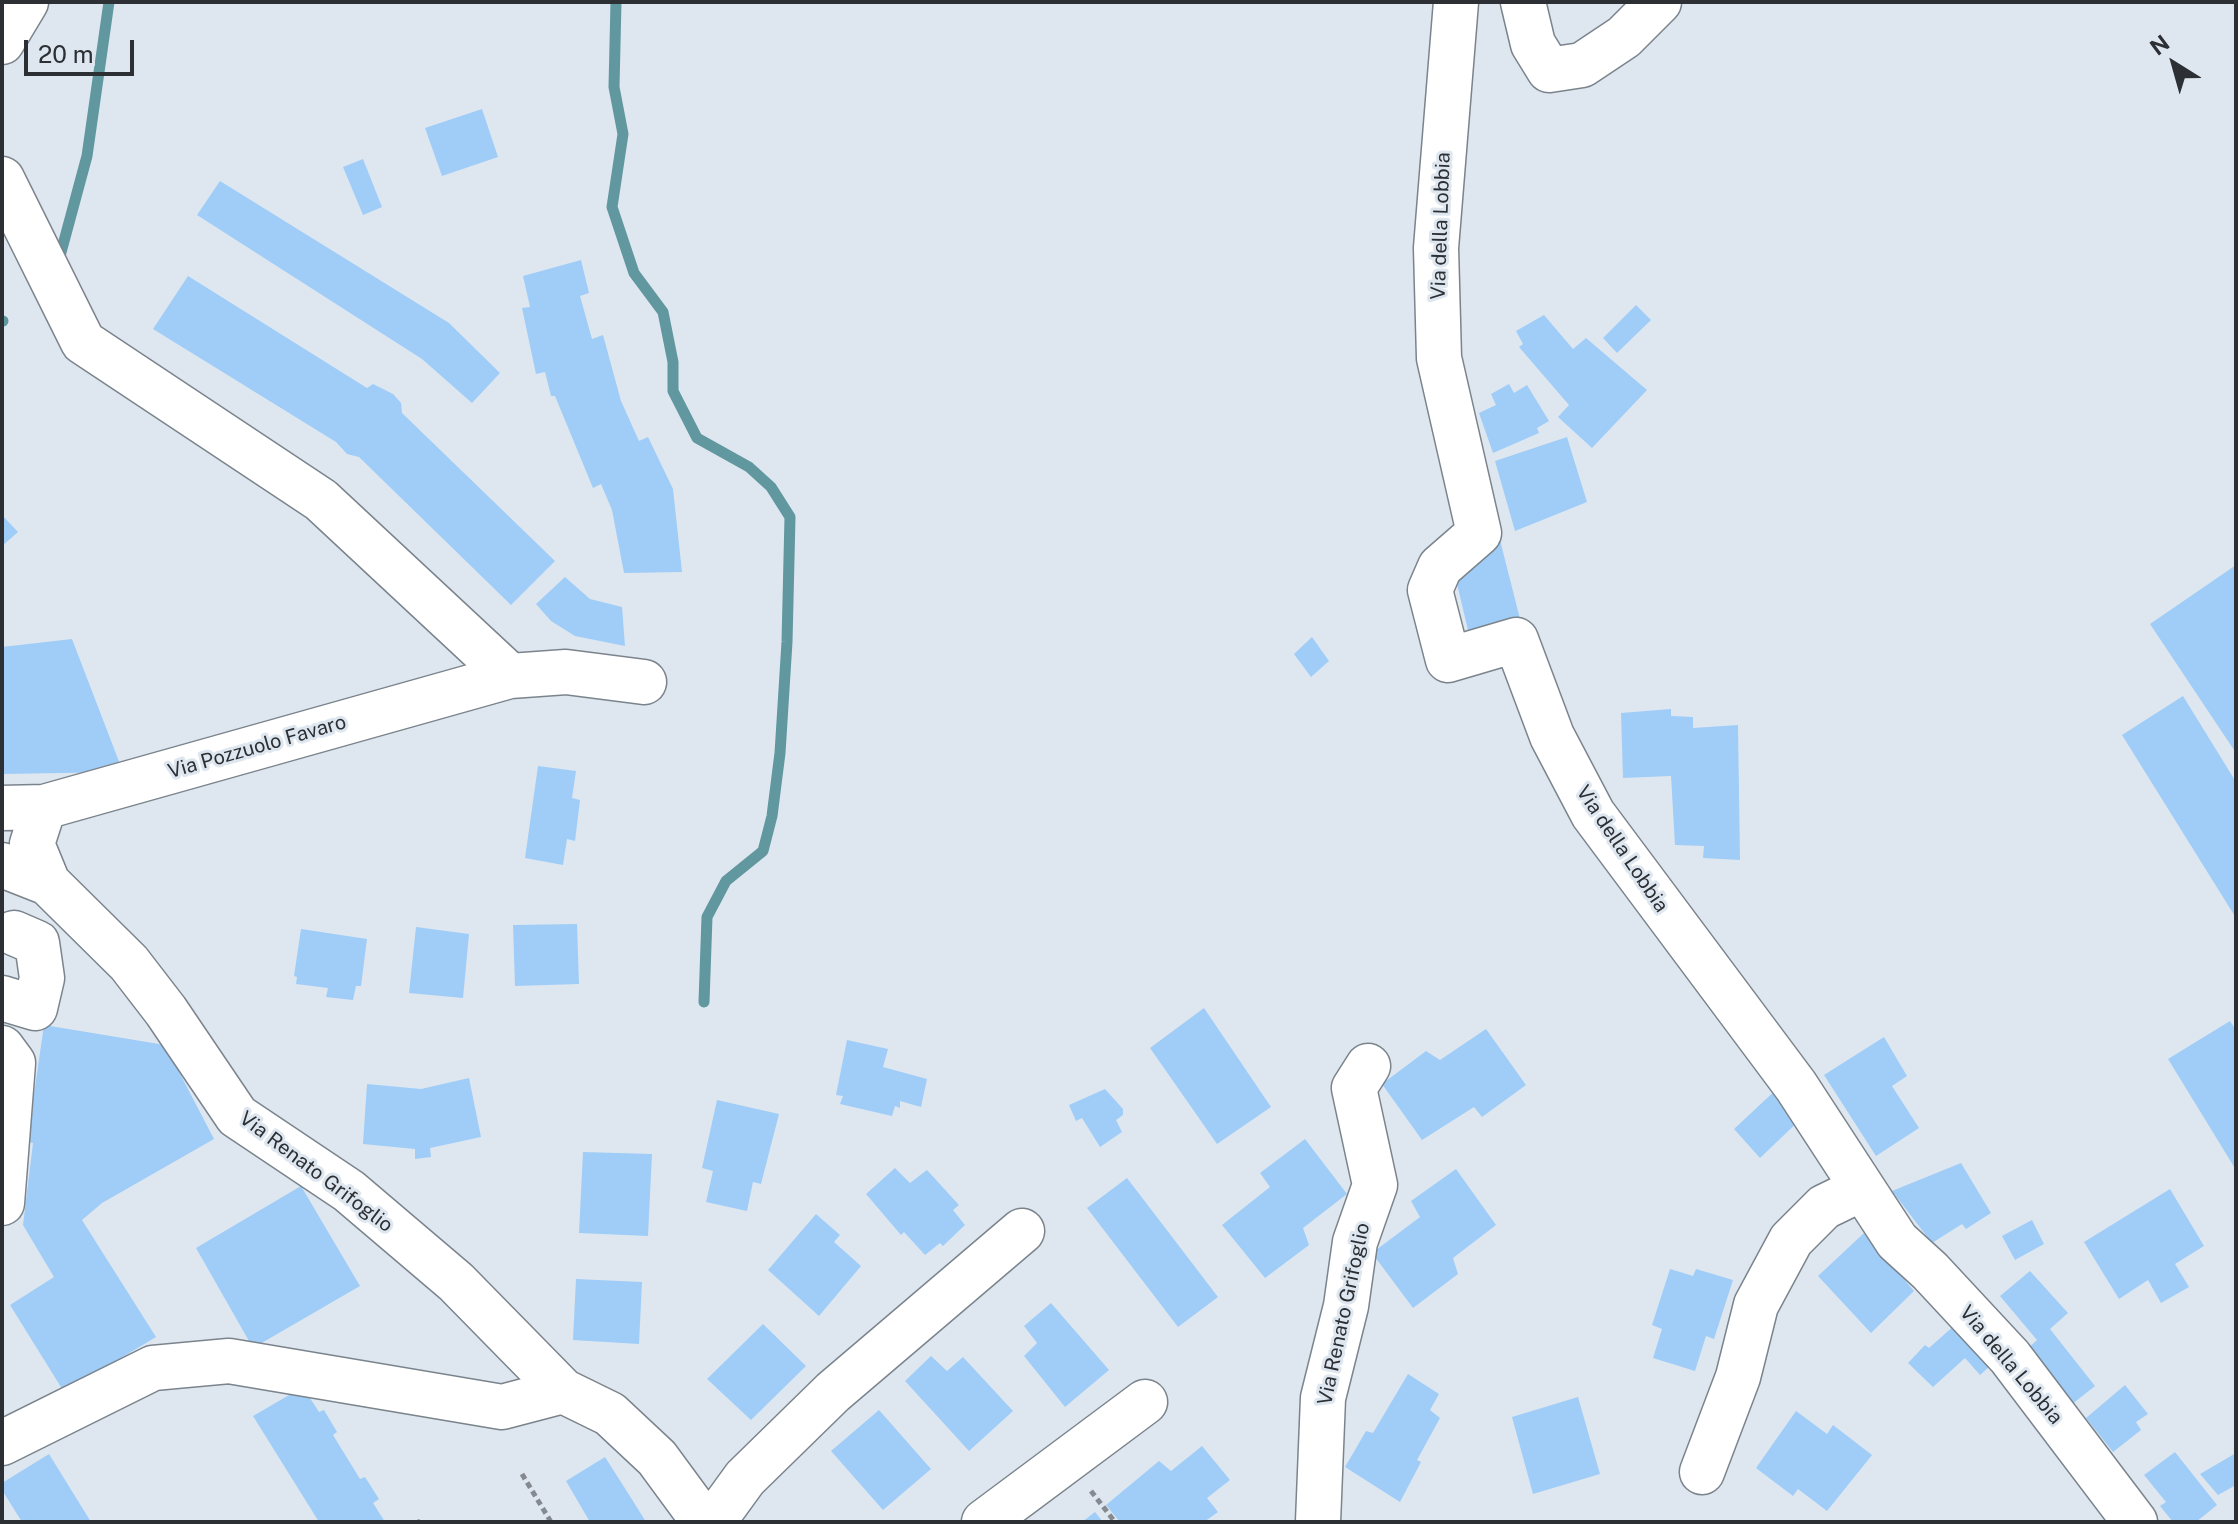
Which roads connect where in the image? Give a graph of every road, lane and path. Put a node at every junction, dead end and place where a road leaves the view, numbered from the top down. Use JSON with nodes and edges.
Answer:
{"nodes":[{"id":1,"x":26,"y":2,"type":"edge"},
{"id":2,"x":1456,"y":2,"type":"edge"},
{"id":3,"x":1523,"y":2,"type":"edge"},
{"id":4,"x":1659,"y":2,"type":"edge"},
{"id":5,"x":2,"y":42,"type":"edge"},
{"id":6,"x":2,"y":179,"type":"edge"},
{"id":7,"x":510,"y":676,"type":"junction"},
{"id":8,"x":644,"y":682,"type":"dead end"},
{"id":9,"x":23,"y":808,"type":"edge"},
{"id":10,"x":2,"y":865,"type":"edge"},
{"id":11,"x":48,"y":883,"type":"junction"},
{"id":12,"x":14,"y":933,"type":"dead end"},
{"id":13,"x":2,"y":998,"type":"edge"},
{"id":14,"x":2,"y":1048,"type":"edge"},
{"id":15,"x":1368,"y":1066,"type":"dead end"},
{"id":16,"x":1861,"y":1189,"type":"junction"},
{"id":17,"x":2,"y":1203,"type":"edge"},
{"id":18,"x":1022,"y":1231,"type":"dead end"},
{"id":19,"x":563,"y":1391,"type":"junction"},
{"id":20,"x":1145,"y":1402,"type":"dead end"},
{"id":21,"x":2,"y":1443,"type":"edge"},
{"id":22,"x":1702,"y":1472,"type":"dead end"},
{"id":23,"x":522,"y":1474,"type":"dead end"},
{"id":24,"x":551,"y":1522,"type":"edge"},
{"id":25,"x":704,"y":1522,"type":"edge"},
{"id":26,"x":713,"y":1522,"type":"edge"},
{"id":27,"x":984,"y":1522,"type":"edge"},
{"id":28,"x":1318,"y":1522,"type":"edge"},
{"id":29,"x":2135,"y":1522,"type":"edge"}],
"edges":[{"from":1,"to":5,"type":"street"},
{"from":2,"to":16,"type":"street","name":"Via della Lobbia"},
{"from":3,"to":4,"type":"street"},
{"from":6,"to":7,"type":"street"},
{"from":7,"to":8,"type":"street","name":"Via Pozzuolo Favaro"},
{"from":7,"to":9,"type":"street","name":"Via Pozzuolo Favaro"},
{"from":9,"to":11,"type":"street","name":"Via Renato Grifoglio"},
{"from":10,"to":11,"type":"street"},
{"from":11,"to":19,"type":"street","name":"Via Renato Grifoglio"},
{"from":12,"to":13,"type":"street"},
{"from":14,"to":17,"type":"street"},
{"from":15,"to":28,"type":"street","name":"Via Renato Grifoglio"},
{"from":16,"to":22,"type":"street"},
{"from":16,"to":29,"type":"street","name":"Via della Lobbia"},
{"from":18,"to":26,"type":"street"},
{"from":19,"to":21,"type":"street"},
{"from":19,"to":25,"type":"street","name":"Via Renato Grifoglio"},
{"from":20,"to":27,"type":"street"},
{"from":23,"to":24,"type":"path"}]}
